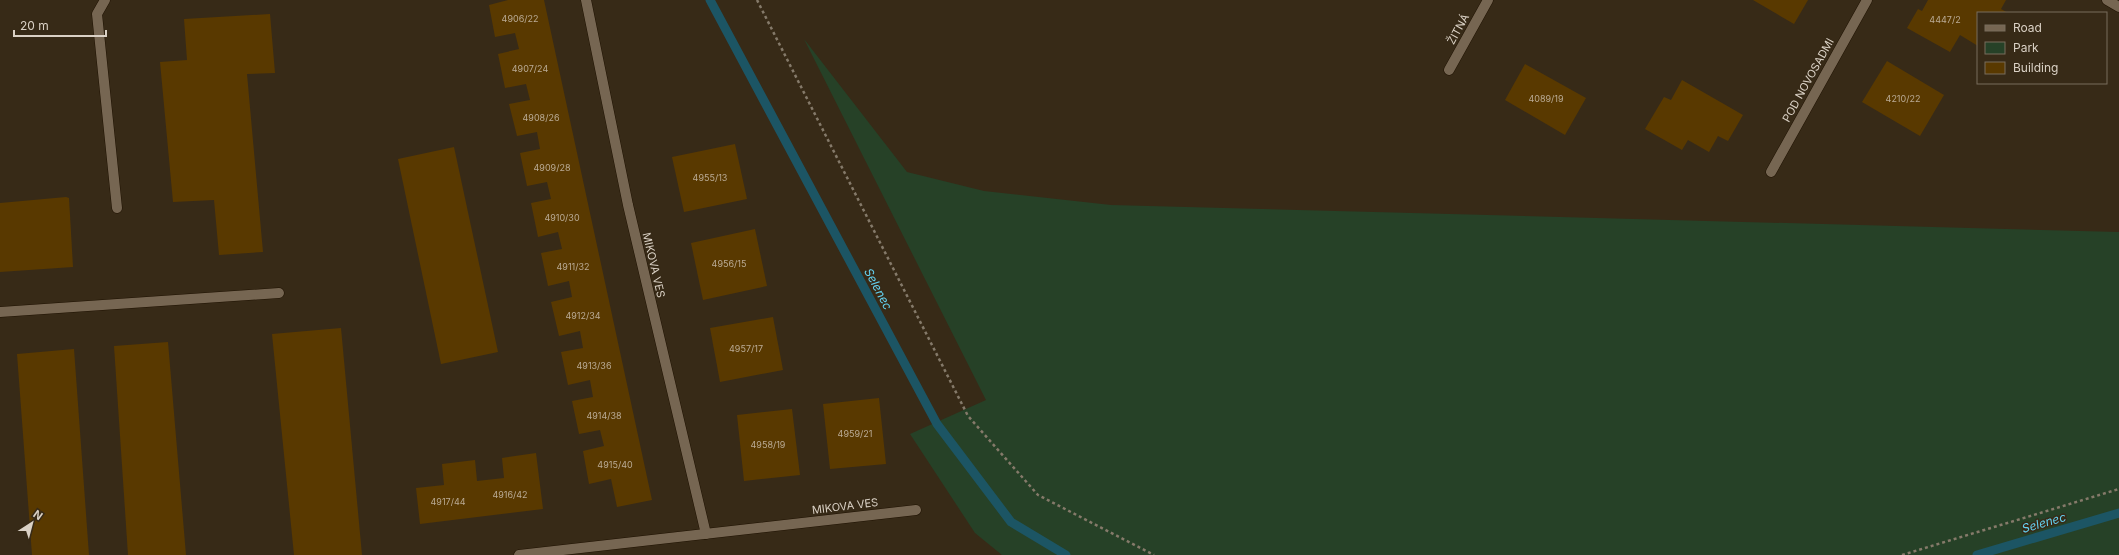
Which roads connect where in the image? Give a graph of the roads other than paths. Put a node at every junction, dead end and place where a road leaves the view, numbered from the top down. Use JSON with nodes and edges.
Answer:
{"nodes":[{"id":1,"x":105,"y":0,"type":"edge"},
{"id":2,"x":586,"y":0,"type":"edge"},
{"id":3,"x":1488,"y":0,"type":"edge"},
{"id":4,"x":1867,"y":0,"type":"edge"},
{"id":5,"x":2107,"y":0,"type":"edge"},
{"id":6,"x":2119,"y":7,"type":"edge"},
{"id":7,"x":1449,"y":70,"type":"dead end"},
{"id":8,"x":1771,"y":172,"type":"dead end"},
{"id":9,"x":117,"y":208,"type":"dead end"},
{"id":10,"x":279,"y":293,"type":"dead end"},
{"id":11,"x":0,"y":312,"type":"edge"},
{"id":12,"x":916,"y":510,"type":"dead end"},
{"id":13,"x":706,"y":534,"type":"junction"},
{"id":14,"x":519,"y":555,"type":"edge"}],
"edges":[{"from":1,"to":9,"type":"street"},
{"from":2,"to":13,"type":"street","name":"MIKOVA VES"},
{"from":3,"to":7,"type":"street","name":"ŽITNÁ"},
{"from":4,"to":8,"type":"street","name":"POD NOVOSADMI"},
{"from":5,"to":6,"type":"street"},
{"from":10,"to":11,"type":"street"},
{"from":12,"to":13,"type":"street","name":"MIKOVA VES"},
{"from":13,"to":14,"type":"street","name":"MIKOVA VES"}]}
